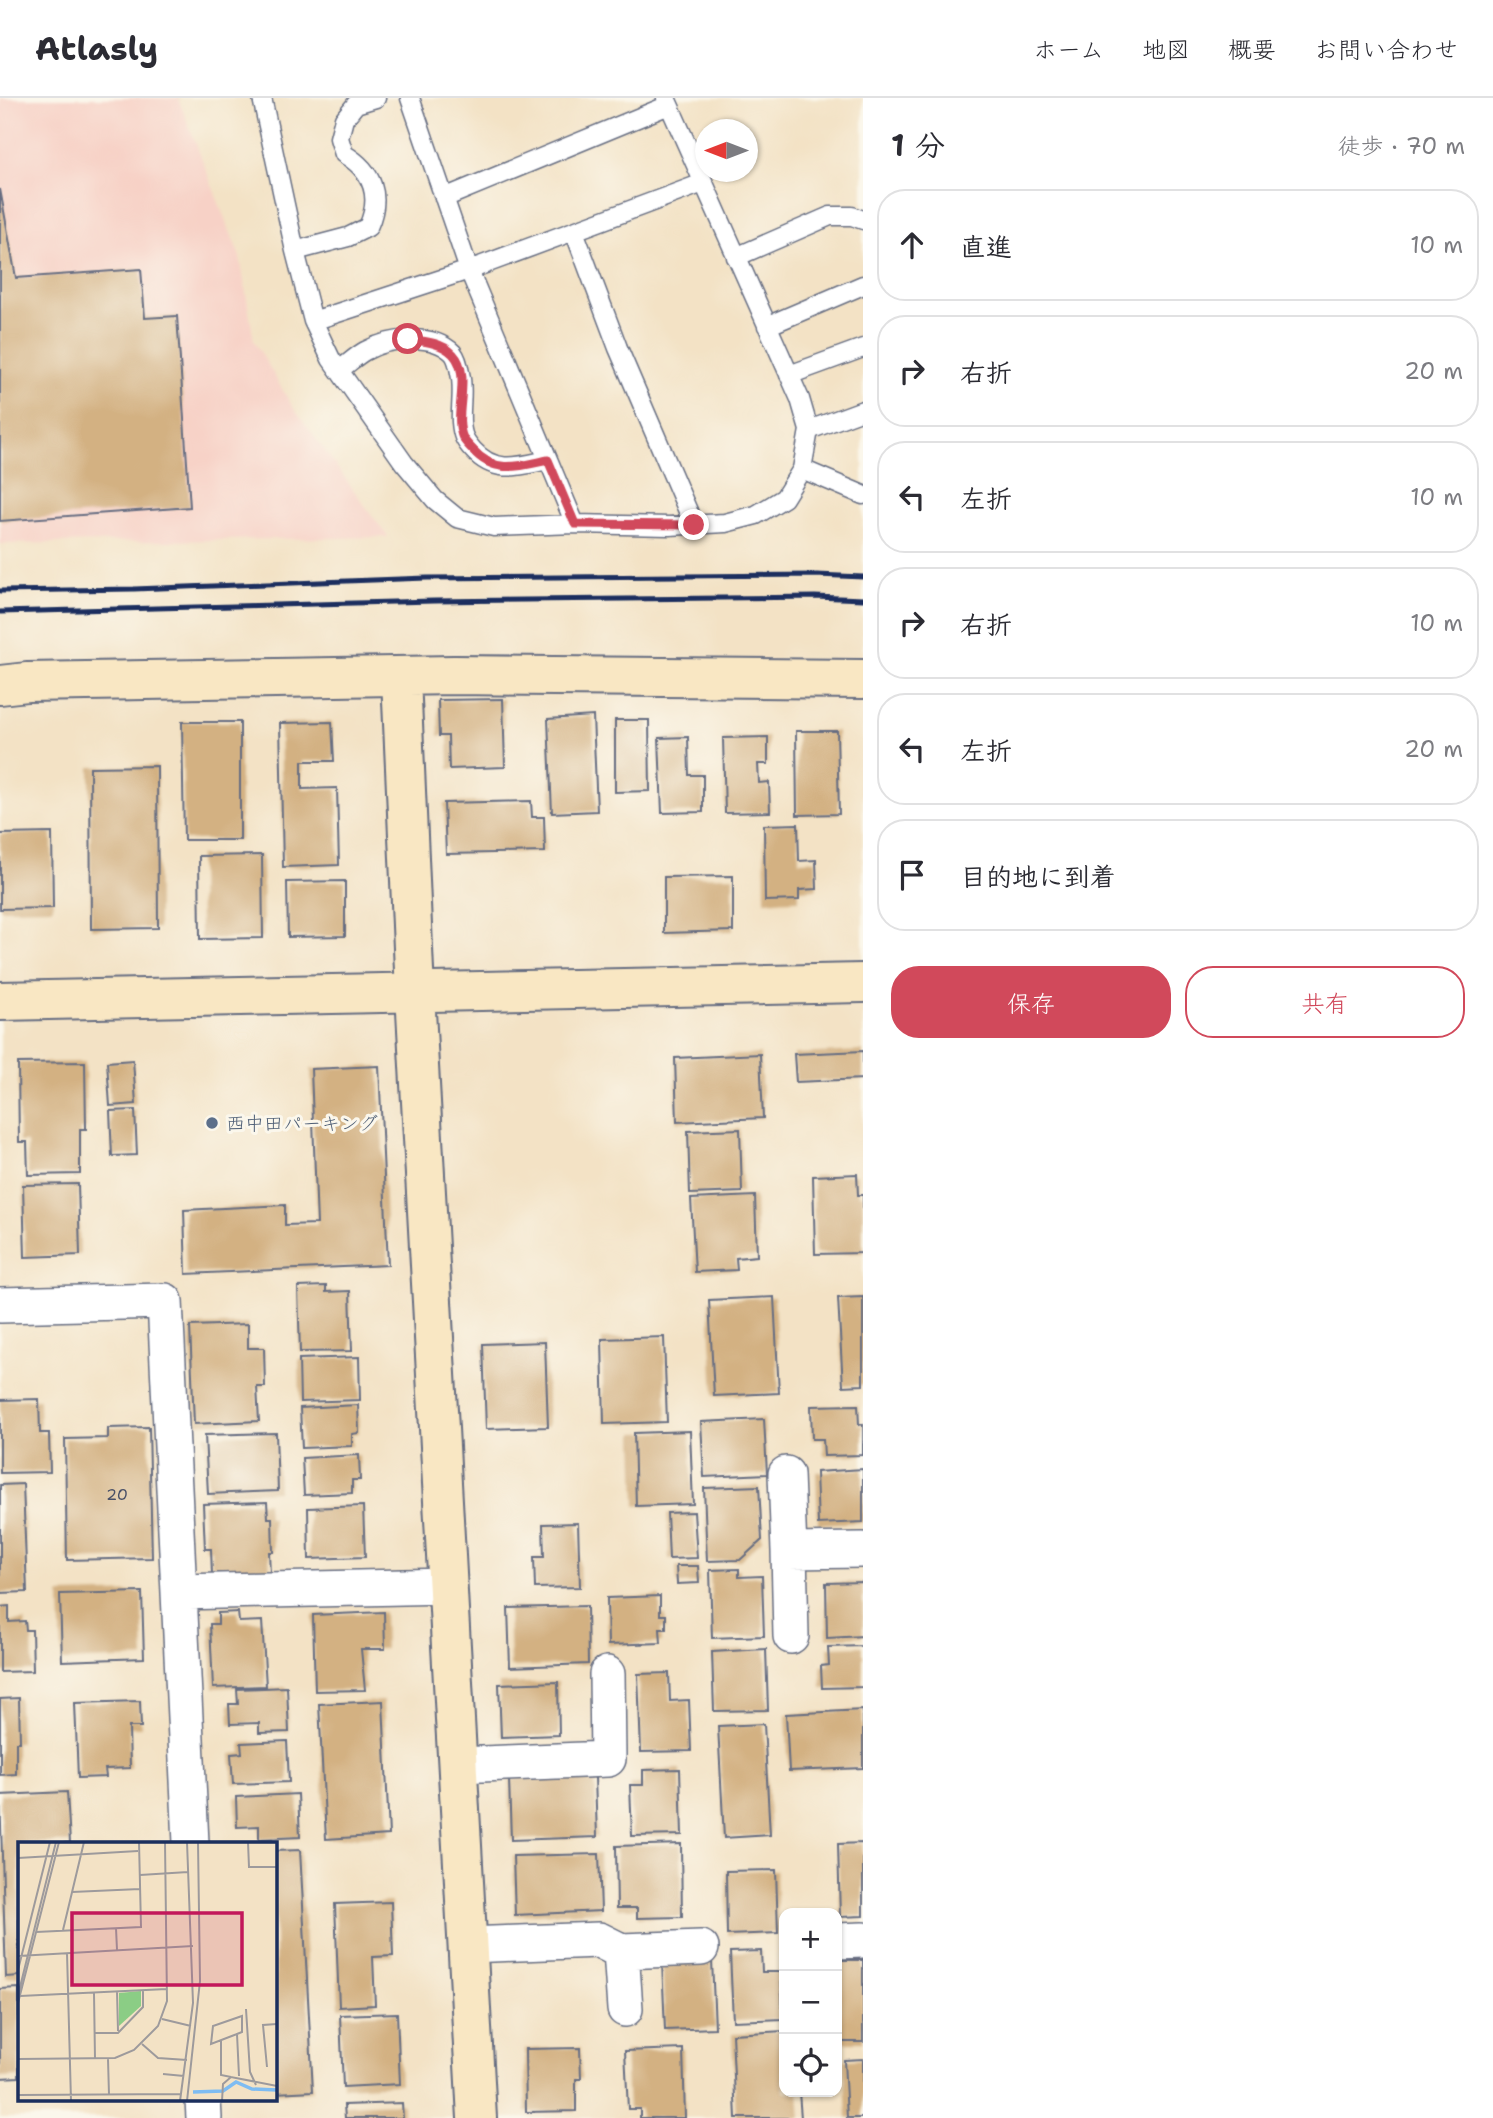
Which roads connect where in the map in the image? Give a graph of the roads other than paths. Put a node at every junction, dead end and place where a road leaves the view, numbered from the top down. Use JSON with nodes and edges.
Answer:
{"nodes":[{"id":1,"x":376,"y":98,"type":"edge"},
{"id":2,"x":410,"y":98,"type":"edge"},
{"id":3,"x":268,"y":99,"type":"edge"},
{"id":4,"x":668,"y":102,"type":"edge"},
{"id":5,"x":703,"y":183,"type":"junction"},
{"id":6,"x":444,"y":198,"type":"junction"},
{"id":7,"x":863,"y":220,"type":"edge"},
{"id":8,"x":574,"y":231,"type":"junction"},
{"id":9,"x":295,"y":251,"type":"junction"},
{"id":10,"x":736,"y":257,"type":"junction"},
{"id":11,"x":469,"y":270,"type":"junction"},
{"id":12,"x":863,"y":285,"type":"edge"},
{"id":13,"x":313,"y":321,"type":"junction"},
{"id":14,"x":767,"y":326,"type":"junction"},
{"id":15,"x":863,"y":348,"type":"edge"},
{"id":16,"x":339,"y":370,"type":"junction"},
{"id":17,"x":789,"y":375,"type":"junction"},
{"id":18,"x":863,"y":410,"type":"edge"},
{"id":19,"x":809,"y":430,"type":"junction"},
{"id":20,"x":548,"y":460,"type":"junction"},
{"id":21,"x":802,"y":469,"type":"junction"},
{"id":22,"x":863,"y":495,"type":"edge"},
{"id":23,"x":575,"y":524,"type":"junction"},
{"id":24,"x":694,"y":525,"type":"junction"},
{"id":25,"x":401,"y":678,"type":"junction"},
{"id":26,"x":863,"y":679,"type":"edge"},
{"id":27,"x":0,"y":685,"type":"edge"},
{"id":28,"x":863,"y":984,"type":"edge"},
{"id":29,"x":415,"y":993,"type":"junction"},
{"id":30,"x":0,"y":1001,"type":"edge"},
{"id":31,"x":0,"y":1305,"type":"edge"},
{"id":32,"x":786,"y":1474,"type":"dead end"},
{"id":33,"x":863,"y":1550,"type":"edge"},
{"id":34,"x":789,"y":1551,"type":"junction"},
{"id":35,"x":449,"y":1586,"type":"junction"},
{"id":36,"x":179,"y":1592,"type":"junction"},
{"id":37,"x":792,"y":1636,"type":"dead end"},
{"id":38,"x":607,"y":1674,"type":"dead end"},
{"id":39,"x":458,"y":1765,"type":"junction"},
{"id":40,"x":191,"y":1842,"type":"edge"},
{"id":41,"x":863,"y":1940,"type":"edge"},
{"id":42,"x":842,"y":1941,"type":"edge"},
{"id":43,"x":467,"y":1945,"type":"junction"},
{"id":44,"x":701,"y":1948,"type":"dead end"},
{"id":45,"x":621,"y":1951,"type":"junction"},
{"id":46,"x":625,"y":2009,"type":"dead end"},
{"id":47,"x":203,"y":2100,"type":"edge"},
{"id":48,"x":204,"y":2118,"type":"edge"},
{"id":49,"x":477,"y":2118,"type":"edge"}],
"edges":[{"from":1,"to":9,"type":"lane"},
{"from":2,"to":6,"type":"lane"},
{"from":3,"to":9,"type":"lane"},
{"from":4,"to":5,"type":"lane"},
{"from":4,"to":6,"type":"lane"},
{"from":5,"to":8,"type":"lane"},
{"from":5,"to":10,"type":"lane"},
{"from":6,"to":11,"type":"lane"},
{"from":7,"to":10,"type":"lane"},
{"from":8,"to":11,"type":"lane"},
{"from":8,"to":24,"type":"lane"},
{"from":9,"to":13,"type":"lane"},
{"from":10,"to":14,"type":"lane"},
{"from":11,"to":13,"type":"lane"},
{"from":11,"to":20,"type":"lane"},
{"from":12,"to":14,"type":"lane"},
{"from":13,"to":16,"type":"lane"},
{"from":14,"to":17,"type":"lane"},
{"from":15,"to":17,"type":"lane"},
{"from":16,"to":20,"type":"lane"},
{"from":16,"to":23,"type":"lane"},
{"from":17,"to":19,"type":"lane"},
{"from":18,"to":19,"type":"lane"},
{"from":19,"to":21,"type":"lane"},
{"from":20,"to":23,"type":"lane"},
{"from":21,"to":22,"type":"lane"},
{"from":21,"to":24,"type":"lane"},
{"from":23,"to":24,"type":"lane"},
{"from":25,"to":26,"type":"street"},
{"from":25,"to":27,"type":"street"},
{"from":25,"to":29,"type":"street"},
{"from":28,"to":29,"type":"street"},
{"from":29,"to":30,"type":"street"},
{"from":29,"to":35,"type":"street"},
{"from":31,"to":36,"type":"street"},
{"from":32,"to":34,"type":"street"},
{"from":33,"to":34,"type":"street"},
{"from":34,"to":37,"type":"street"},
{"from":35,"to":36,"type":"street"},
{"from":35,"to":39,"type":"street"},
{"from":36,"to":40,"type":"street"},
{"from":38,"to":39,"type":"street"},
{"from":39,"to":43,"type":"street"},
{"from":41,"to":42,"type":"street"},
{"from":43,"to":45,"type":"street"},
{"from":43,"to":49,"type":"street"},
{"from":44,"to":45,"type":"street"},
{"from":45,"to":46,"type":"street"},
{"from":47,"to":48,"type":"street"}]}
